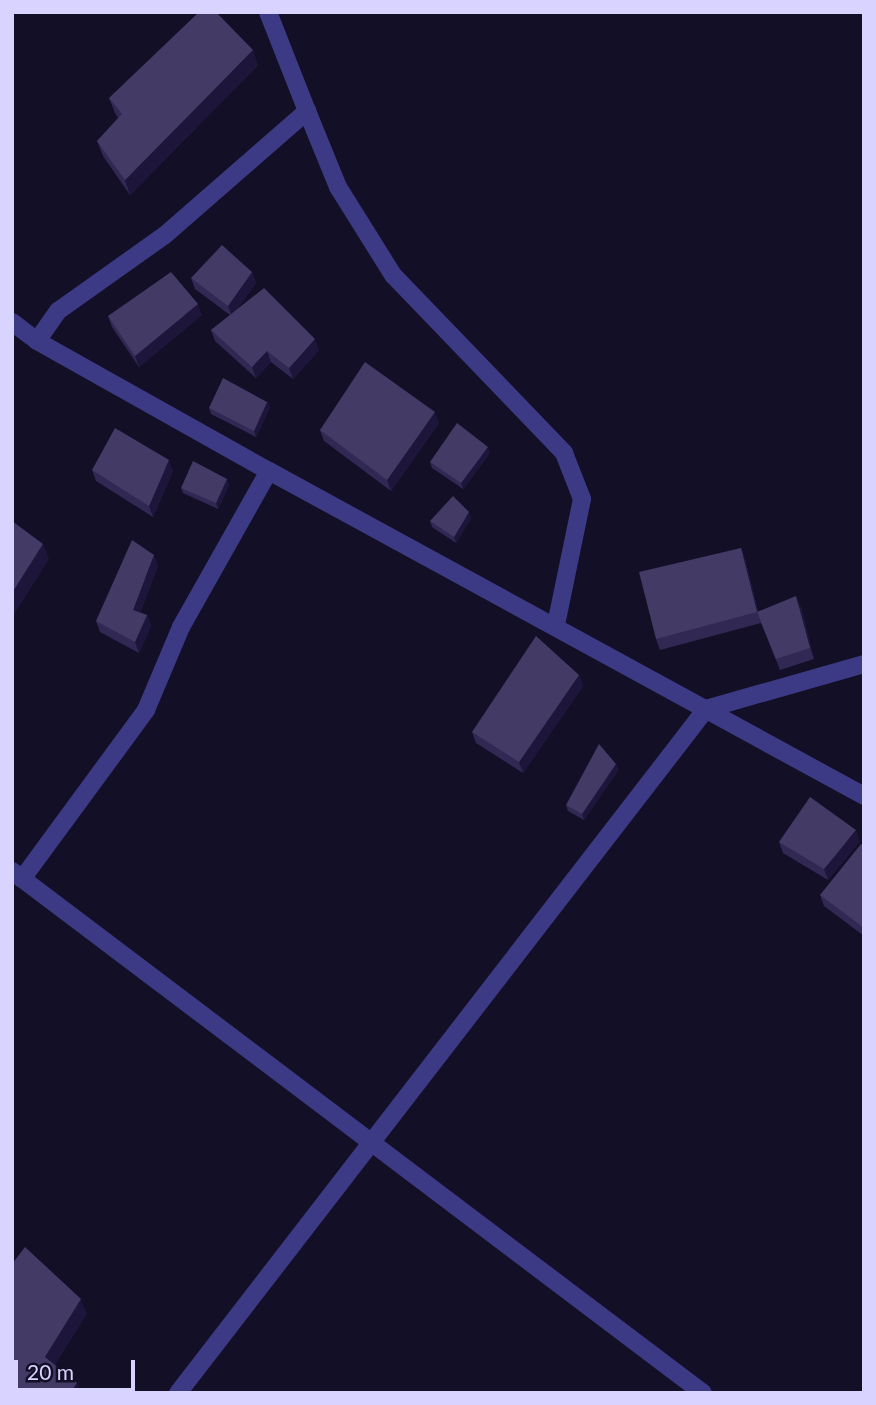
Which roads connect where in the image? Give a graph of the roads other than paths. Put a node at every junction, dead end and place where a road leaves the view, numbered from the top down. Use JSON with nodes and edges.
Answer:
{"nodes":[{"id":1,"x":268,"y":12,"type":"edge"},
{"id":2,"x":307,"y":111,"type":"junction"},
{"id":3,"x":12,"y":322,"type":"edge"},
{"id":4,"x":37,"y":341,"type":"junction"},
{"id":5,"x":269,"y":471,"type":"junction"},
{"id":6,"x":556,"y":625,"type":"junction"},
{"id":7,"x":864,"y":664,"type":"edge"},
{"id":8,"x":706,"y":709,"type":"junction"},
{"id":9,"x":864,"y":796,"type":"edge"},
{"id":10,"x":17,"y":875,"type":"edge"},
{"id":11,"x":370,"y":1143,"type":"junction"},
{"id":12,"x":178,"y":1393,"type":"edge"},
{"id":13,"x":703,"y":1393,"type":"edge"}],
"edges":[{"from":1,"to":2,"type":"street"},
{"from":2,"to":4,"type":"street"},
{"from":2,"to":6,"type":"street"},
{"from":3,"to":4,"type":"street"},
{"from":4,"to":5,"type":"street"},
{"from":5,"to":6,"type":"street"},
{"from":5,"to":10,"type":"street"},
{"from":6,"to":8,"type":"street"},
{"from":7,"to":8,"type":"street"},
{"from":8,"to":9,"type":"street"},
{"from":8,"to":11,"type":"street"},
{"from":10,"to":11,"type":"street"},
{"from":11,"to":12,"type":"street"},
{"from":11,"to":13,"type":"street"}]}
